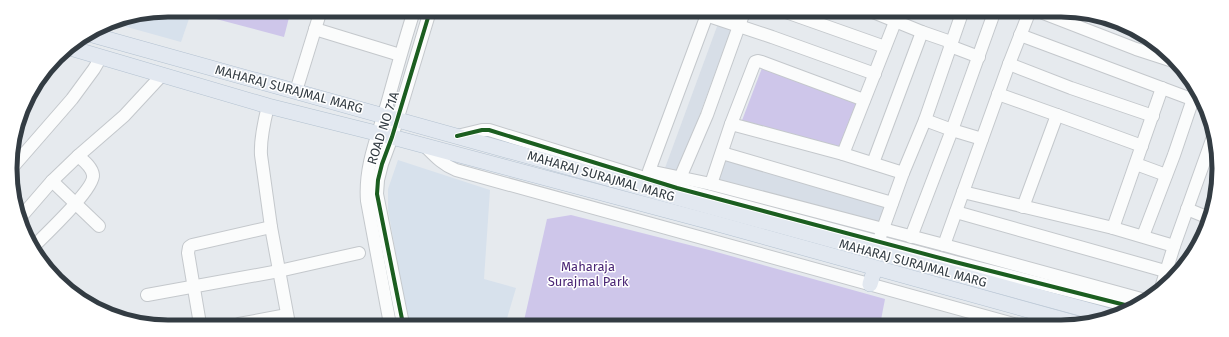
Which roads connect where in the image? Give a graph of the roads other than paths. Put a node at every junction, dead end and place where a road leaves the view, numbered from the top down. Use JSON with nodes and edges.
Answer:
{"nodes":[{"id":1,"x":319,"y":17,"type":"edge"},
{"id":2,"x":412,"y":17,"type":"edge"},
{"id":3,"x":428,"y":17,"type":"edge"},
{"id":4,"x":706,"y":17,"type":"edge"},
{"id":5,"x":717,"y":17,"type":"edge"},
{"id":6,"x":742,"y":17,"type":"edge"},
{"id":7,"x":800,"y":17,"type":"edge"},
{"id":8,"x":884,"y":17,"type":"edge"},
{"id":9,"x":961,"y":17,"type":"edge"},
{"id":10,"x":993,"y":17,"type":"edge"},
{"id":11,"x":1027,"y":17,"type":"edge"},
{"id":12,"x":1053,"y":17,"type":"edge"},
{"id":13,"x":895,"y":22,"type":"junction"},
{"id":14,"x":738,"y":26,"type":"junction"},
{"id":15,"x":315,"y":29,"type":"junction"},
{"id":16,"x":922,"y":32,"type":"junction"},
{"id":17,"x":1020,"y":35,"type":"junction"},
{"id":18,"x":95,"y":36,"type":"edge"},
{"id":19,"x":950,"y":46,"type":"junction"},
{"id":20,"x":885,"y":48,"type":"junction"},
{"id":21,"x":75,"y":49,"type":"edge"},
{"id":22,"x":400,"y":55,"type":"junction"},
{"id":23,"x":101,"y":57,"type":"junction"},
{"id":24,"x":979,"y":57,"type":"junction"},
{"id":25,"x":1164,"y":58,"type":"edge"},
{"id":26,"x":1009,"y":64,"type":"junction"},
{"id":27,"x":874,"y":74,"type":"junction"},
{"id":28,"x":162,"y":75,"type":"junction"},
{"id":29,"x":1162,"y":88,"type":"junction"},
{"id":30,"x":296,"y":91,"type":"junction"},
{"id":31,"x":998,"y":94,"type":"junction"},
{"id":32,"x":864,"y":100,"type":"junction"},
{"id":33,"x":1196,"y":101,"type":"edge"},
{"id":34,"x":1196,"y":102,"type":"edge"},
{"id":35,"x":268,"y":106,"type":"junction"},
{"id":36,"x":1057,"y":114,"type":"junction"},
{"id":37,"x":1153,"y":116,"type":"junction"},
{"id":38,"x":390,"y":117,"type":"junction"},
{"id":39,"x":925,"y":120,"type":"junction"},
{"id":40,"x":731,"y":124,"type":"junction"},
{"id":41,"x":952,"y":130,"type":"junction"},
{"id":42,"x":377,"y":133,"type":"junction"},
{"id":43,"x":392,"y":137,"type":"junction"},
{"id":44,"x":982,"y":139,"type":"junction"},
{"id":45,"x":1210,"y":145,"type":"edge"},
{"id":46,"x":425,"y":146,"type":"junction"},
{"id":47,"x":1142,"y":146,"type":"junction"},
{"id":48,"x":722,"y":153,"type":"junction"},
{"id":49,"x":843,"y":154,"type":"junction"},
{"id":50,"x":78,"y":156,"type":"junction"},
{"id":51,"x":17,"y":159,"type":"edge"},
{"id":52,"x":873,"y":163,"type":"junction"},
{"id":53,"x":1136,"y":164,"type":"junction"},
{"id":54,"x":903,"y":174,"type":"junction"},
{"id":55,"x":1166,"y":175,"type":"junction"},
{"id":56,"x":52,"y":181,"type":"junction"},
{"id":57,"x":711,"y":184,"type":"junction"},
{"id":58,"x":677,"y":188,"type":"junction"},
{"id":59,"x":963,"y":192,"type":"junction"},
{"id":60,"x":75,"y":203,"type":"junction"},
{"id":61,"x":892,"y":203,"type":"junction"},
{"id":62,"x":1023,"y":207,"type":"junction"},
{"id":63,"x":1187,"y":210,"type":"junction"},
{"id":64,"x":956,"y":212,"type":"junction"},
{"id":65,"x":24,"y":214,"type":"edge"},
{"id":66,"x":1204,"y":216,"type":"edge"},
{"id":67,"x":99,"y":226,"type":"dead end"},
{"id":68,"x":271,"y":227,"type":"junction"},
{"id":69,"x":1113,"y":228,"type":"junction"},
{"id":70,"x":1143,"y":236,"type":"junction"},
{"id":71,"x":911,"y":237,"type":"junction"},
{"id":72,"x":878,"y":241,"type":"junction"},
{"id":73,"x":37,"y":243,"type":"edge"},
{"id":74,"x":944,"y":245,"type":"junction"},
{"id":75,"x":1174,"y":246,"type":"junction"},
{"id":76,"x":359,"y":254,"type":"dead end"},
{"id":77,"x":876,"y":268,"type":"junction"},
{"id":78,"x":279,"y":271,"type":"junction"},
{"id":79,"x":1166,"y":271,"type":"junction"},
{"id":80,"x":1163,"y":279,"type":"edge"},
{"id":81,"x":870,"y":284,"type":"junction"},
{"id":82,"x":195,"y":286,"type":"junction"},
{"id":83,"x":147,"y":295,"type":"dead end"},
{"id":84,"x":1139,"y":298,"type":"edge"},
{"id":85,"x":1125,"y":305,"type":"edge"},
{"id":86,"x":1103,"y":314,"type":"edge"},
{"id":87,"x":199,"y":320,"type":"edge"},
{"id":88,"x":288,"y":320,"type":"edge"},
{"id":89,"x":389,"y":320,"type":"edge"},
{"id":90,"x":402,"y":320,"type":"edge"},
{"id":91,"x":999,"y":320,"type":"edge"},
{"id":92,"x":1064,"y":320,"type":"edge"}],
"edges":[{"from":1,"to":15,"type":"street"},
{"from":2,"to":22,"type":"street","name":"ROAD NO 71A"},
{"from":3,"to":38,"type":"street","name":"ROAD NO 71A"},
{"from":4,"to":58,"type":"street"},
{"from":5,"to":14,"type":"street"},
{"from":6,"to":14,"type":"street"},
{"from":7,"to":20,"type":"street"},
{"from":8,"to":13,"type":"street"},
{"from":9,"to":19,"type":"street"},
{"from":10,"to":24,"type":"street"},
{"from":11,"to":17,"type":"street"},
{"from":12,"to":25,"type":"street"},
{"from":13,"to":16,"type":"street"},
{"from":13,"to":20,"type":"street"},
{"from":14,"to":27,"type":"street"},
{"from":14,"to":58,"type":"street"},
{"from":15,"to":22,"type":"street"},
{"from":15,"to":30,"type":"street"},
{"from":16,"to":19,"type":"street"},
{"from":16,"to":52,"type":"street"},
{"from":17,"to":26,"type":"street"},
{"from":17,"to":29,"type":"street"},
{"from":18,"to":30,"type":"main road","name":"MAHARAJ SURAJMAL MARG"},
{"from":19,"to":24,"type":"street"},
{"from":19,"to":39,"type":"street"},
{"from":20,"to":27,"type":"street"},
{"from":21,"to":23,"type":"main road","name":"MAHARAJ SURAJMAL MARG"},
{"from":22,"to":38,"type":"street","name":"ROAD NO 71A"},
{"from":23,"to":28,"type":"main road","name":"MAHARAJ SURAJMAL MARG"},
{"from":23,"to":51,"type":"street"},
{"from":24,"to":41,"type":"street"},
{"from":26,"to":31,"type":"street"},
{"from":26,"to":37,"type":"street"},
{"from":27,"to":32,"type":"street"},
{"from":28,"to":35,"type":"main road","name":"MAHARAJ SURAJMAL MARG"},
{"from":28,"to":50,"type":"street"},
{"from":29,"to":33,"type":"street"},
{"from":29,"to":37,"type":"street"},
{"from":30,"to":38,"type":"main road","name":"MAHARAJ SURAJMAL MARG"},
{"from":31,"to":36,"type":"street"},
{"from":31,"to":44,"type":"street"},
{"from":32,"to":40,"type":"street"},
{"from":32,"to":49,"type":"street"},
{"from":34,"to":55,"type":"street"},
{"from":35,"to":42,"type":"main road","name":"MAHARAJ SURAJMAL MARG"},
{"from":35,"to":68,"type":"street"},
{"from":36,"to":47,"type":"street"},
{"from":36,"to":62,"type":"street"},
{"from":37,"to":47,"type":"street"},
{"from":38,"to":42,"type":"street","name":"ROAD NO 71A"},
{"from":38,"to":43,"type":"street","name":"ROAD NO 71A"},
{"from":38,"to":58,"type":"main road","name":"MAHARAJ SURAJMAL MARG"},
{"from":39,"to":41,"type":"street"},
{"from":39,"to":54,"type":"street"},
{"from":40,"to":48,"type":"street"},
{"from":40,"to":49,"type":"street"},
{"from":41,"to":44,"type":"street"},
{"from":41,"to":71,"type":"street"},
{"from":42,"to":43,"type":"main road","name":"MAHARAJ SURAJMAL MARG"},
{"from":42,"to":89,"type":"street","name":"ROAD NO 71A"},
{"from":43,"to":46,"type":"main road","name":"MAHARAJ SURAJMAL MARG"},
{"from":43,"to":90,"type":"street","name":"ROAD NO 71A"},
{"from":44,"to":59,"type":"street"},
{"from":45,"to":63,"type":"street"},
{"from":46,"to":77,"type":"main road","name":"MAHARAJ SURAJMAL MARG"},
{"from":46,"to":81,"type":"street"},
{"from":47,"to":53,"type":"street"},
{"from":48,"to":57,"type":"street"},
{"from":48,"to":61,"type":"street"},
{"from":49,"to":52,"type":"street"},
{"from":50,"to":56,"type":"street"},
{"from":50,"to":60,"type":"street"},
{"from":52,"to":54,"type":"street"},
{"from":53,"to":55,"type":"street"},
{"from":53,"to":69,"type":"street"},
{"from":54,"to":61,"type":"street"},
{"from":55,"to":70,"type":"street"},
{"from":56,"to":60,"type":"street"},
{"from":56,"to":65,"type":"street"},
{"from":57,"to":58,"type":"street"},
{"from":57,"to":72,"type":"street"},
{"from":58,"to":72,"type":"main road","name":"MAHARAJ SURAJMAL MARG"},
{"from":59,"to":62,"type":"street"},
{"from":59,"to":64,"type":"street"},
{"from":60,"to":67,"type":"street"},
{"from":60,"to":73,"type":"street"},
{"from":61,"to":72,"type":"street"},
{"from":62,"to":69,"type":"street"},
{"from":63,"to":66,"type":"street"},
{"from":63,"to":75,"type":"street"},
{"from":64,"to":74,"type":"street"},
{"from":64,"to":79,"type":"street"},
{"from":68,"to":78,"type":"street"},
{"from":68,"to":82,"type":"street"},
{"from":69,"to":70,"type":"street"},
{"from":70,"to":75,"type":"street"},
{"from":71,"to":72,"type":"street"},
{"from":71,"to":74,"type":"street"},
{"from":72,"to":85,"type":"street"},
{"from":72,"to":86,"type":"main road","name":"MAHARAJ SURAJMAL MARG"},
{"from":74,"to":84,"type":"street"},
{"from":75,"to":79,"type":"street"},
{"from":76,"to":78,"type":"street"},
{"from":77,"to":81,"type":"main road"},
{"from":77,"to":92,"type":"main road","name":"MAHARAJ SURAJMAL MARG"},
{"from":78,"to":82,"type":"street"},
{"from":78,"to":88,"type":"street"},
{"from":79,"to":80,"type":"street"},
{"from":81,"to":91,"type":"street"},
{"from":82,"to":83,"type":"street"},
{"from":82,"to":87,"type":"street"}]}
